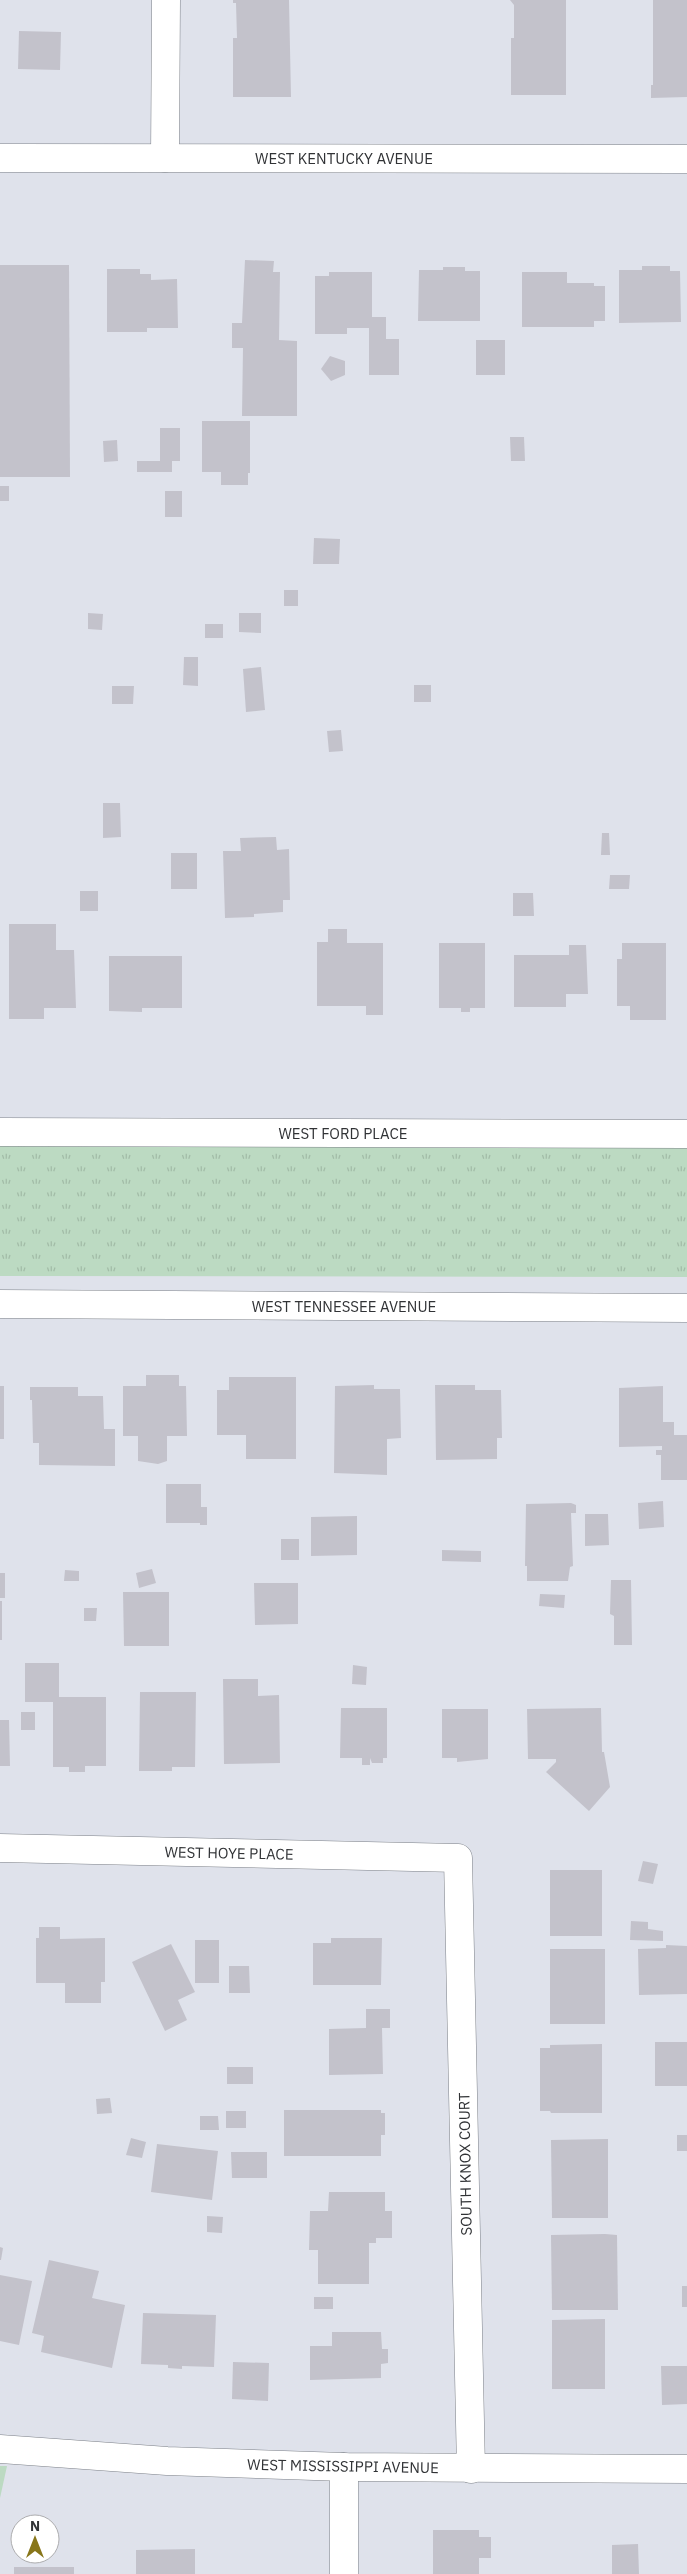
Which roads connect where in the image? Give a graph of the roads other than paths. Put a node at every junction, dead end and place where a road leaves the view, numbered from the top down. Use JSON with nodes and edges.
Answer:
{"nodes":[{"id":1,"x":166,"y":0,"type":"edge"},
{"id":2,"x":0,"y":158,"type":"edge"},
{"id":3,"x":165,"y":158,"type":"junction"},
{"id":4,"x":687,"y":160,"type":"edge"},
{"id":5,"x":0,"y":1132,"type":"edge"},
{"id":6,"x":687,"y":1134,"type":"edge"},
{"id":7,"x":0,"y":1304,"type":"edge"},
{"id":8,"x":687,"y":1308,"type":"edge"},
{"id":9,"x":0,"y":1848,"type":"edge"},
{"id":10,"x":458,"y":1858,"type":"joint"},
{"id":11,"x":0,"y":2449,"type":"edge"},
{"id":12,"x":344,"y":2468,"type":"junction"},
{"id":13,"x":471,"y":2469,"type":"junction"},
{"id":14,"x":687,"y":2469,"type":"edge"},
{"id":15,"x":344,"y":2574,"type":"edge"}],
"edges":[{"from":1,"to":3,"type":"street"},
{"from":2,"to":3,"type":"street","name":"WEST KENTUCKY AVENUE"},
{"from":3,"to":4,"type":"street","name":"WEST KENTUCKY AVENUE"},
{"from":5,"to":6,"type":"street","name":"WEST FORD PLACE"},
{"from":7,"to":8,"type":"street","name":"WEST TENNESSEE AVENUE"},
{"from":9,"to":10,"type":"street","name":"WEST HOYE PLACE"},
{"from":10,"to":13,"type":"street","name":"SOUTH KNOX COURT"},
{"from":11,"to":12,"type":"street","name":"WEST MISSISSIPPI AVENUE"},
{"from":12,"to":13,"type":"street","name":"WEST MISSISSIPPI AVENUE"},
{"from":12,"to":15,"type":"street"},
{"from":13,"to":14,"type":"street","name":"WEST MISSISSIPPI AVENUE"}]}
